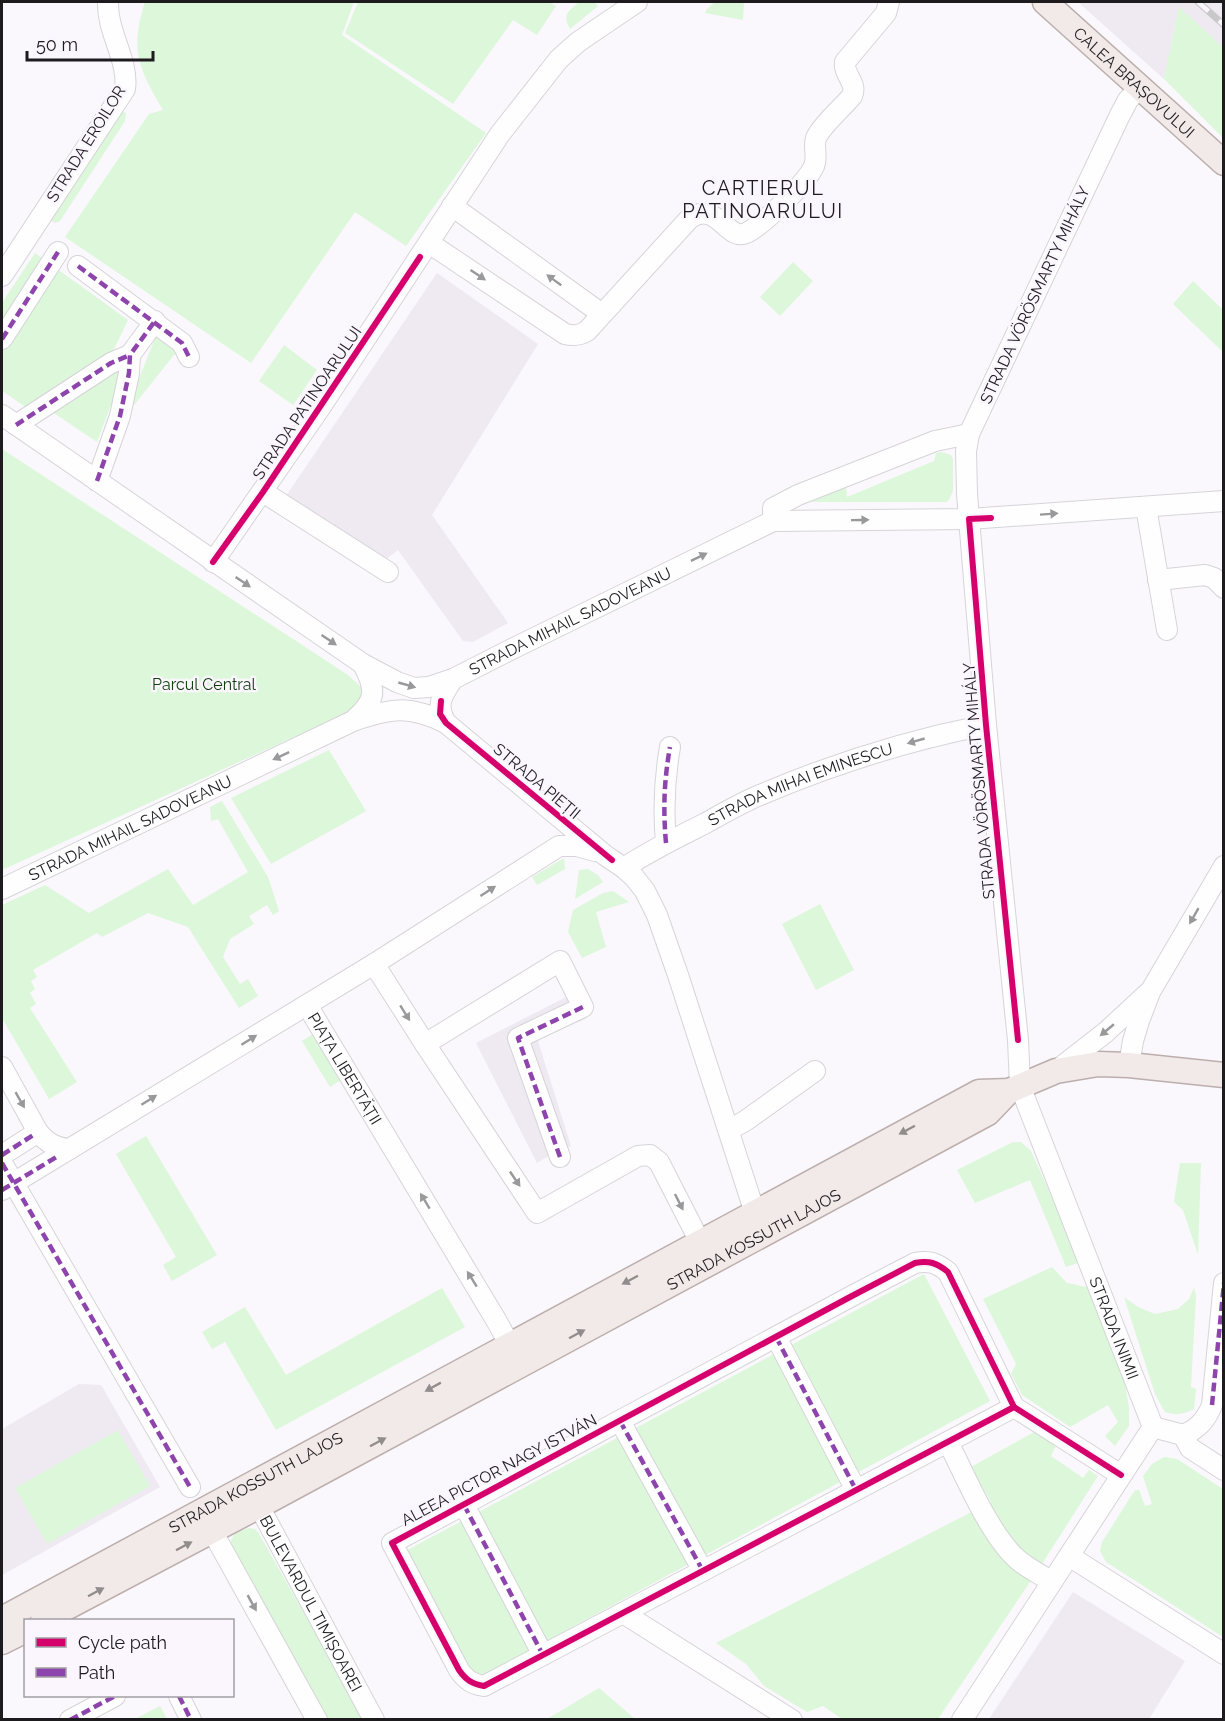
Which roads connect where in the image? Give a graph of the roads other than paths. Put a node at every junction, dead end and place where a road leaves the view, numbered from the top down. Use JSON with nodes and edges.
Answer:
{"nodes":[{"id":1,"x":108,"y":2,"type":"edge"},
{"id":2,"x":637,"y":2,"type":"edge"},
{"id":3,"x":889,"y":2,"type":"edge"},
{"id":4,"x":1045,"y":2,"type":"edge"},
{"id":5,"x":1140,"y":87,"type":"junction"},
{"id":6,"x":1224,"y":163,"type":"edge"},
{"id":7,"x":452,"y":206,"type":"junction"},
{"id":8,"x":429,"y":243,"type":"junction"},
{"id":9,"x":58,"y":252,"type":"dead end"},
{"id":10,"x":78,"y":266,"type":"dead end"},
{"id":11,"x":2,"y":276,"type":"edge"},
{"id":12,"x":602,"y":315,"type":"junction"},
{"id":13,"x":155,"y":321,"type":"junction"},
{"id":14,"x":2,"y":339,"type":"edge"},
{"id":15,"x":130,"y":355,"type":"junction"},
{"id":16,"x":189,"y":357,"type":"dead end"},
{"id":17,"x":9,"y":420,"type":"edge"},
{"id":18,"x":969,"y":434,"type":"junction"},
{"id":19,"x":97,"y":481,"type":"junction"},
{"id":20,"x":263,"y":492,"type":"junction"},
{"id":21,"x":1224,"y":501,"type":"edge"},
{"id":22,"x":1146,"y":507,"type":"junction"},
{"id":23,"x":969,"y":519,"type":"junction"},
{"id":24,"x":773,"y":521,"type":"junction"},
{"id":25,"x":213,"y":562,"type":"junction"},
{"id":26,"x":388,"y":572,"type":"dead end"},
{"id":27,"x":1158,"y":580,"type":"junction"},
{"id":28,"x":1224,"y":588,"type":"edge"},
{"id":29,"x":1167,"y":630,"type":"dead end"},
{"id":30,"x":363,"y":664,"type":"junction"},
{"id":31,"x":453,"y":680,"type":"junction"},
{"id":32,"x":393,"y":710,"type":"joint"},
{"id":33,"x":354,"y":721,"type":"junction"},
{"id":34,"x":446,"y":723,"type":"junction"},
{"id":35,"x":986,"y":725,"type":"junction"},
{"id":36,"x":670,"y":747,"type":"dead end"},
{"id":37,"x":550,"y":810,"type":"junction"},
{"id":38,"x":666,"y":843,"type":"junction"},
{"id":39,"x":559,"y":846,"type":"junction"},
{"id":40,"x":606,"y":856,"type":"junction"},
{"id":41,"x":1224,"y":866,"type":"edge"},
{"id":42,"x":624,"y":868,"type":"junction"},
{"id":43,"x":2,"y":889,"type":"edge"},
{"id":44,"x":374,"y":964,"type":"junction"},
{"id":45,"x":1150,"y":992,"type":"junction"},
{"id":46,"x":307,"y":1005,"type":"junction"},
{"id":47,"x":425,"y":1044,"type":"junction"},
{"id":48,"x":1130,"y":1065,"type":"junction"},
{"id":49,"x":2,"y":1067,"type":"edge"},
{"id":50,"x":814,"y":1071,"type":"dead end"},
{"id":51,"x":1056,"y":1071,"type":"junction"},
{"id":52,"x":1224,"y":1075,"type":"edge"},
{"id":53,"x":1014,"y":1088,"type":"junction"},
{"id":54,"x":729,"y":1130,"type":"junction"},
{"id":55,"x":35,"y":1134,"type":"dead end"},
{"id":56,"x":64,"y":1152,"type":"junction"},
{"id":57,"x":2,"y":1155,"type":"edge"},
{"id":58,"x":560,"y":1157,"type":"dead end"},
{"id":59,"x":2,"y":1163,"type":"edge"},
{"id":60,"x":7,"y":1186,"type":"edge"},
{"id":61,"x":754,"y":1213,"type":"junction"},
{"id":62,"x":700,"y":1242,"type":"junction"},
{"id":63,"x":1224,"y":1283,"type":"edge"},
{"id":64,"x":1222,"y":1319,"type":"edge"},
{"id":65,"x":776,"y":1337,"type":"junction"},
{"id":66,"x":510,"y":1345,"type":"junction"},
{"id":67,"x":492,"y":1381,"type":"junction"},
{"id":68,"x":1014,"y":1407,"type":"junction"},
{"id":69,"x":620,"y":1421,"type":"junction"},
{"id":70,"x":1153,"y":1427,"type":"junction"},
{"id":71,"x":1183,"y":1435,"type":"junction"},
{"id":72,"x":948,"y":1442,"type":"junction"},
{"id":73,"x":1224,"y":1470,"type":"edge"},
{"id":74,"x":1121,"y":1475,"type":"junction"},
{"id":75,"x":190,"y":1487,"type":"dead end"},
{"id":76,"x":856,"y":1490,"type":"junction"},
{"id":77,"x":254,"y":1496,"type":"junction"},
{"id":78,"x":464,"y":1505,"type":"junction"},
{"id":79,"x":207,"y":1522,"type":"junction"},
{"id":80,"x":1069,"y":1556,"type":"junction"},
{"id":81,"x":703,"y":1571,"type":"junction"},
{"id":82,"x":1052,"y":1582,"type":"junction"},
{"id":83,"x":622,"y":1613,"type":"junction"},
{"id":84,"x":2,"y":1619,"type":"edge"},
{"id":85,"x":45,"y":1619,"type":"edge"},
{"id":86,"x":24,"y":1631,"type":"edge"},
{"id":87,"x":2,"y":1642,"type":"edge"},
{"id":88,"x":1224,"y":1654,"type":"edge"},
{"id":89,"x":543,"y":1655,"type":"junction"},
{"id":90,"x":111,"y":1697,"type":"edge"},
{"id":91,"x":179,"y":1697,"type":"edge"},
{"id":92,"x":70,"y":1719,"type":"edge"},
{"id":93,"x":192,"y":1719,"type":"edge"},
{"id":94,"x":317,"y":1719,"type":"edge"},
{"id":95,"x":374,"y":1719,"type":"edge"},
{"id":96,"x":792,"y":1719,"type":"edge"},
{"id":97,"x":962,"y":1719,"type":"edge"}],
"edges":[{"from":1,"to":11,"type":"street","name":"STRADA EROILOR"},
{"from":2,"to":7,"type":"street","name":"STRADA PATINOARULUI"},
{"from":3,"to":12,"type":"street"},
{"from":4,"to":5,"type":"main road","name":"CALEA BRAȘOVULUI"},
{"from":5,"to":6,"type":"main road","name":"CALEA BRAȘOVULUI"},
{"from":5,"to":18,"type":"street","name":"STRADA VÖRÖSMARTY MIHÁLY"},
{"from":7,"to":8,"type":"street","name":"STRADA PATINOARULUI"},
{"from":12,"to":7,"type":"street","one_way":true},
{"from":8,"to":12,"type":"street","one_way":true},
{"from":8,"to":20,"type":"street","name":"STRADA PATINOARULUI"},
{"from":9,"to":14,"type":"street"},
{"from":10,"to":13,"type":"street"},
{"from":13,"to":15,"type":"street"},
{"from":13,"to":16,"type":"street"},
{"from":15,"to":17,"type":"street"},
{"from":15,"to":19,"type":"street"},
{"from":17,"to":19,"type":"street","name":"STRADA MIHAIL SADOVEANU"},
{"from":18,"to":23,"type":"street","name":"STRADA VÖRÖSMARTY MIHÁLY"},
{"from":18,"to":24,"type":"street","name":"STRADA MIHAIL SADOVEANU"},
{"from":19,"to":25,"type":"street","name":"STRADA MIHAIL SADOVEANU"},
{"from":20,"to":25,"type":"street","name":"STRADA PATINOARULUI"},
{"from":20,"to":26,"type":"street"},
{"from":21,"to":22,"type":"street","name":"STRADA MIHAIL SADOVEANU"},
{"from":23,"to":22,"type":"street","name":"STRADA MIHAIL SADOVEANU","one_way":true},
{"from":22,"to":27,"type":"street"},
{"from":24,"to":23,"type":"street","name":"STRADA MIHAIL SADOVEANU","one_way":true},
{"from":23,"to":35,"type":"street","name":"STRADA VÖRÖSMARTY MIHÁLY"},
{"from":31,"to":24,"type":"street","name":"STRADA MIHAIL SADOVEANU","one_way":true},
{"from":25,"to":30,"type":"street","name":"STRADA MIHAIL SADOVEANU","one_way":true},
{"from":27,"to":28,"type":"street"},
{"from":27,"to":29,"type":"street"},
{"from":30,"to":31,"type":"street","name":"STRADA MIHAIL SADOVEANU","one_way":true},
{"from":30,"to":33,"type":"street"},
{"from":31,"to":34,"type":"street"},
{"from":32,"to":33,"type":"street","name":"STRADA MIHAIL SADOVEANU"},
{"from":32,"to":34,"type":"street","name":"STRADA PIEȚII"},
{"from":33,"to":43,"type":"street","name":"STRADA MIHAIL SADOVEANU","one_way":true},
{"from":34,"to":37,"type":"street","name":"STRADA PIEȚII"},
{"from":35,"to":38,"type":"street","name":"STRADA MIHAI EMINESCU","one_way":true},
{"from":35,"to":53,"type":"street","name":"STRADA VÖRÖSMARTY MIHÁLY"},
{"from":36,"to":38,"type":"street"},
{"from":37,"to":39,"type":"street"},
{"from":37,"to":40,"type":"street","name":"STRADA PIEȚII"},
{"from":38,"to":42,"type":"street","name":"STRADA MIHAI EMINESCU"},
{"from":39,"to":40,"type":"street"},
{"from":44,"to":39,"type":"street","one_way":true},
{"from":40,"to":42,"type":"street","name":"STRADA PIEȚII"},
{"from":41,"to":45,"type":"street","name":"STRADA KOSSUTH LAJOS","one_way":true},
{"from":42,"to":54,"type":"street","name":"STRADA PIEȚII"},
{"from":44,"to":46,"type":"street"},
{"from":44,"to":47,"type":"street","one_way":true},
{"from":45,"to":48,"type":"street","name":"STRADA KOSSUTH LAJOS"},
{"from":45,"to":51,"type":"street","name":"STRADA KOSSUTH LAJOS","one_way":true},
{"from":56,"to":46,"type":"street","name":"PIAȚA LIBERTĂȚII","one_way":true},
{"from":66,"to":46,"type":"street","name":"PIAȚA LIBERTĂȚII","one_way":true},
{"from":47,"to":58,"type":"street"},
{"from":47,"to":62,"type":"street","one_way":true},
{"from":48,"to":51,"type":"main road","name":"STRADA KOSSUTH LAJOS"},
{"from":48,"to":52,"type":"main road"},
{"from":49,"to":56,"type":"street","one_way":true},
{"from":50,"to":54,"type":"street"},
{"from":51,"to":53,"type":"main road","name":"STRADA KOSSUTH LAJOS"},
{"from":53,"to":61,"type":"main road","name":"STRADA KOSSUTH LAJOS","one_way":true},
{"from":67,"to":53,"type":"main road","name":"STRADA KOSSUTH LAJOS","one_way":true},
{"from":53,"to":70,"type":"street","name":"STRADA INIMII"},
{"from":54,"to":61,"type":"street","name":"STRADA PIEȚII"},
{"from":55,"to":57,"type":"street"},
{"from":56,"to":60,"type":"street","name":"PIAȚA LIBERTĂȚII"},
{"from":59,"to":60,"type":"street"},
{"from":60,"to":75,"type":"street"},
{"from":61,"to":62,"type":"main road","name":"STRADA KOSSUTH LAJOS"},
{"from":62,"to":66,"type":"main road","name":"STRADA KOSSUTH LAJOS","one_way":true},
{"from":63,"to":64,"type":"street"},
{"from":64,"to":71,"type":"street"},
{"from":65,"to":68,"type":"street","name":"ALEEA PICTOR NAGY ISTVÁN"},
{"from":65,"to":69,"type":"street","name":"ALEEA PICTOR NAGY ISTVÁN"},
{"from":65,"to":76,"type":"street"},
{"from":66,"to":67,"type":"street"},
{"from":66,"to":77,"type":"main road","name":"STRADA KOSSUTH LAJOS","one_way":true},
{"from":77,"to":67,"type":"main road","name":"STRADA KOSSUTH LAJOS","one_way":true},
{"from":68,"to":72,"type":"street","name":"ALEEA PICTOR NAGY ISTVÁN"},
{"from":68,"to":74,"type":"street"},
{"from":69,"to":78,"type":"street","name":"ALEEA PICTOR NAGY ISTVÁN"},
{"from":69,"to":81,"type":"street","name":"ALEEA PICTOR NAGY ISTVÁN"},
{"from":70,"to":71,"type":"street"},
{"from":70,"to":74,"type":"street"},
{"from":71,"to":73,"type":"street"},
{"from":72,"to":76,"type":"street","name":"ALEEA PICTOR NAGY ISTVÁN"},
{"from":72,"to":82,"type":"street"},
{"from":74,"to":80,"type":"street"},
{"from":76,"to":81,"type":"street","name":"ALEEA PICTOR NAGY ISTVÁN"},
{"from":77,"to":79,"type":"main road","name":"STRADA KOSSUTH LAJOS"},
{"from":77,"to":95,"type":"street","name":"BULEVARDUL TIMIȘOAREI"},
{"from":78,"to":89,"type":"street"},
{"from":78,"to":89,"type":"street","name":"ALEEA PICTOR NAGY ISTVÁN"},
{"from":79,"to":84,"type":"main road","name":"STRADA KOSSUTH LAJOS"},
{"from":85,"to":79,"type":"main road","name":"STRADA KOSSUTH LAJOS","one_way":true},
{"from":79,"to":94,"type":"street","one_way":true},
{"from":80,"to":82,"type":"street"},
{"from":80,"to":88,"type":"street"},
{"from":81,"to":83,"type":"street","name":"ALEEA PICTOR NAGY ISTVÁN"},
{"from":82,"to":97,"type":"street"},
{"from":83,"to":89,"type":"street","name":"ALEEA PICTOR NAGY ISTVÁN"},
{"from":83,"to":96,"type":"street"},
{"from":86,"to":87,"type":"main road"},
{"from":90,"to":92,"type":"street"},
{"from":91,"to":93,"type":"street"}]}
